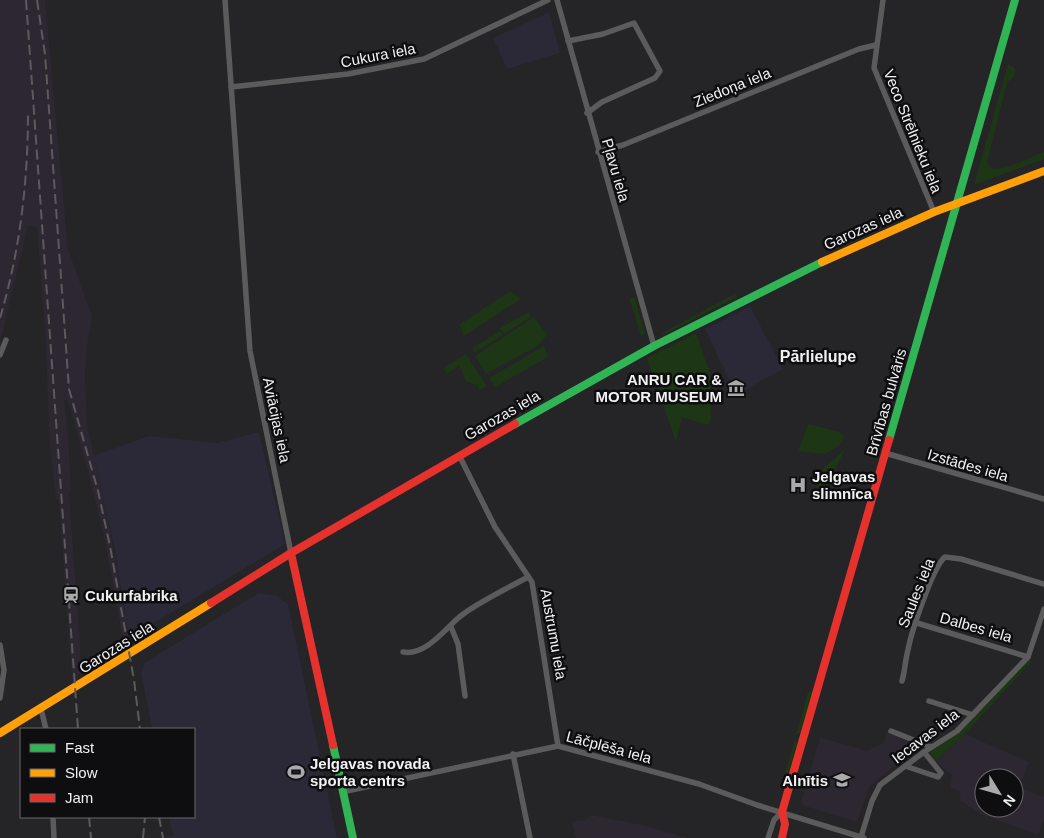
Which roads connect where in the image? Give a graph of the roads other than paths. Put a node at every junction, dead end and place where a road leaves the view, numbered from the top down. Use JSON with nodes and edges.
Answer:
{"nodes":[{"id":1,"x":225,"y":0,"type":"edge"},
{"id":2,"x":548,"y":0,"type":"edge"},
{"id":3,"x":557,"y":0,"type":"edge"},
{"id":4,"x":883,"y":0,"type":"edge"},
{"id":5,"x":1015,"y":0,"type":"edge"},
{"id":6,"x":568,"y":41,"type":"junction"},
{"id":7,"x":876,"y":45,"type":"junction"},
{"id":8,"x":231,"y":86,"type":"junction"},
{"id":9,"x":587,"y":112,"type":"junction"},
{"id":10,"x":598,"y":152,"type":"junction"},
{"id":11,"x":1044,"y":170,"type":"edge"},
{"id":12,"x":955,"y":205,"type":"junction"},
{"id":13,"x":934,"y":212,"type":"junction"},
{"id":14,"x":6,"y":340,"type":"dead end"},
{"id":15,"x":654,"y":346,"type":"junction"},
{"id":16,"x":0,"y":355,"type":"edge"},
{"id":17,"x":885,"y":453,"type":"junction"},
{"id":18,"x":459,"y":455,"type":"junction"},
{"id":19,"x":1044,"y":499,"type":"edge"},
{"id":20,"x":291,"y":553,"type":"junction"},
{"id":21,"x":528,"y":576,"type":"junction"},
{"id":22,"x":1044,"y":584,"type":"edge"},
{"id":23,"x":1044,"y":609,"type":"edge"},
{"id":24,"x":917,"y":623,"type":"junction"},
{"id":25,"x":451,"y":628,"type":"junction"},
{"id":26,"x":0,"y":645,"type":"edge"},
{"id":27,"x":403,"y":652,"type":"dead end"},
{"id":28,"x":1028,"y":657,"type":"junction"},
{"id":29,"x":902,"y":681,"type":"dead end"},
{"id":30,"x":465,"y":696,"type":"dead end"},
{"id":31,"x":0,"y":698,"type":"edge"},
{"id":32,"x":930,"y":701,"type":"dead end"},
{"id":33,"x":41,"y":709,"type":"junction"},
{"id":34,"x":973,"y":715,"type":"junction"},
{"id":35,"x":46,"y":728,"type":"edge"},
{"id":36,"x":891,"y":731,"type":"dead end"},
{"id":37,"x":0,"y":732,"type":"edge"},
{"id":38,"x":558,"y":746,"type":"junction"},
{"id":39,"x":931,"y":747,"type":"junction"},
{"id":40,"x":924,"y":752,"type":"junction"},
{"id":41,"x":514,"y":754,"type":"junction"},
{"id":42,"x":905,"y":766,"type":"junction"},
{"id":43,"x":342,"y":792,"type":"junction"},
{"id":44,"x":782,"y":812,"type":"junction"},
{"id":45,"x":52,"y":818,"type":"edge"},
{"id":46,"x":54,"y":838,"type":"edge"},
{"id":47,"x":353,"y":838,"type":"edge"},
{"id":48,"x":530,"y":838,"type":"edge"},
{"id":49,"x":768,"y":838,"type":"edge"},
{"id":50,"x":782,"y":838,"type":"edge"},
{"id":51,"x":863,"y":838,"type":"edge"}],
"edges":[{"from":1,"to":8,"type":"street","name":"Aviācijas iela"},
{"from":2,"to":8,"type":"street","name":"Cukura iela"},
{"from":3,"to":6,"type":"street","name":"Pļavu iela"},
{"from":4,"to":7,"type":"street","name":"Veco Strēlnieku iela"},
{"from":5,"to":12,"type":"main road","name":"Brīvības bulvāris"},
{"from":6,"to":9,"type":"street","name":"Pļavu iela"},
{"from":6,"to":9,"type":"street"},
{"from":7,"to":10,"type":"street","name":"Ziedoņa iela"},
{"from":7,"to":13,"type":"street","name":"Veco Strēlnieku iela"},
{"from":8,"to":20,"type":"street","name":"Aviācijas iela"},
{"from":9,"to":10,"type":"street","name":"Pļavu iela"},
{"from":10,"to":15,"type":"street","name":"Pļavu iela"},
{"from":11,"to":12,"type":"main road","name":"Garozas iela"},
{"from":12,"to":13,"type":"main road","name":"Garozas iela"},
{"from":12,"to":17,"type":"main road","name":"Brīvības bulvāris"},
{"from":13,"to":15,"type":"main road","name":"Garozas iela"},
{"from":14,"to":16,"type":"street"},
{"from":15,"to":18,"type":"main road","name":"Garozas iela"},
{"from":17,"to":19,"type":"street","name":"Izstādes iela"},
{"from":17,"to":44,"type":"main road","name":"Brīvības bulvāris"},
{"from":18,"to":20,"type":"main road","name":"Garozas iela"},
{"from":18,"to":21,"type":"street","name":"Austrumu iela"},
{"from":20,"to":33,"type":"main road","name":"Garozas iela"},
{"from":20,"to":43,"type":"main road","name":"Aviācijas iela"},
{"from":21,"to":25,"type":"street"},
{"from":21,"to":38,"type":"street","name":"Austrumu iela"},
{"from":22,"to":24,"type":"street","name":"Saules iela"},
{"from":23,"to":28,"type":"street","name":"Iecavas iela"},
{"from":24,"to":28,"type":"street","name":"Dalbes iela"},
{"from":24,"to":29,"type":"street","name":"Saules iela"},
{"from":25,"to":27,"type":"street"},
{"from":25,"to":30,"type":"street"},
{"from":26,"to":31,"type":"street"},
{"from":28,"to":34,"type":"street","name":"Iecavas iela"},
{"from":32,"to":34,"type":"street"},
{"from":33,"to":35,"type":"street"},
{"from":33,"to":37,"type":"main road","name":"Garozas iela"},
{"from":34,"to":39,"type":"street","name":"Iecavas iela"},
{"from":36,"to":39,"type":"street"},
{"from":38,"to":41,"type":"street","name":"Lāčplēša iela"},
{"from":38,"to":44,"type":"street","name":"Lāčplēša iela"},
{"from":39,"to":40,"type":"street","name":"Iecavas iela"},
{"from":40,"to":42,"type":"street","name":"Iecavas iela"},
{"from":40,"to":42,"type":"street"},
{"from":41,"to":43,"type":"street","name":"Lāčplēša iela"},
{"from":41,"to":48,"type":"street"},
{"from":42,"to":51,"type":"street","name":"Iecavas iela"},
{"from":43,"to":47,"type":"main road","name":"Aviācijas iela"},
{"from":44,"to":49,"type":"street","name":"Brīvības bulvāris"},
{"from":44,"to":50,"type":"main road","name":"Brīvības bulvāris"},
{"from":44,"to":51,"type":"street","name":"Lāčplēša iela"},
{"from":45,"to":46,"type":"street"}]}
